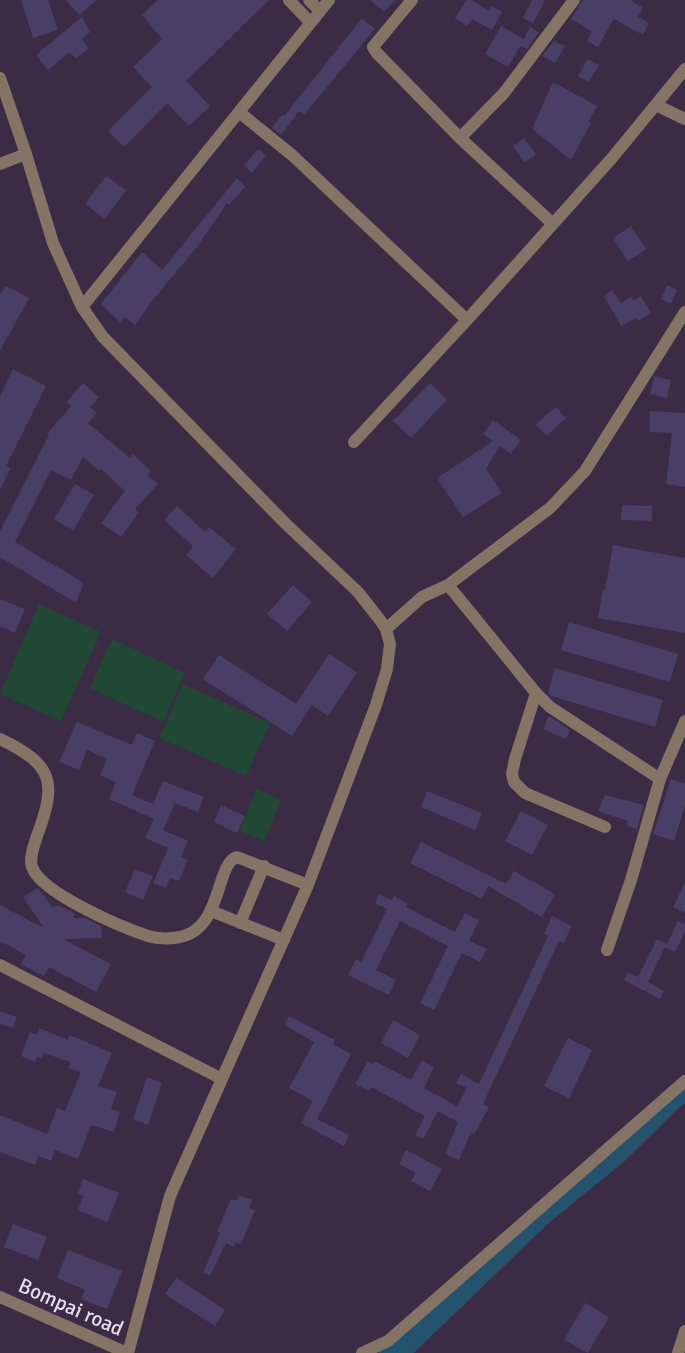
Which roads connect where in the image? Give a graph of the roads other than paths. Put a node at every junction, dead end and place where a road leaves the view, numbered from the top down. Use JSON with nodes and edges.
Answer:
{"nodes":[{"id":1,"x":290,"y":0,"type":"edge"},
{"id":2,"x":309,"y":0,"type":"edge"},
{"id":3,"x":329,"y":0,"type":"edge"},
{"id":4,"x":412,"y":0,"type":"edge"},
{"id":5,"x":574,"y":0,"type":"edge"},
{"id":6,"x":320,"y":11,"type":"junction"},
{"id":7,"x":310,"y":22,"type":"junction"},
{"id":8,"x":685,"y":69,"type":"edge"},
{"id":9,"x":0,"y":78,"type":"edge"},
{"id":10,"x":656,"y":105,"type":"junction"},
{"id":11,"x":238,"y":112,"type":"junction"},
{"id":12,"x":685,"y":120,"type":"edge"},
{"id":13,"x":460,"y":138,"type":"junction"},
{"id":14,"x":26,"y":154,"type":"junction"},
{"id":15,"x":0,"y":164,"type":"edge"},
{"id":16,"x":553,"y":224,"type":"junction"},
{"id":17,"x":82,"y":307,"type":"junction"},
{"id":18,"x":685,"y":314,"type":"edge"},
{"id":19,"x":467,"y":320,"type":"junction"},
{"id":20,"x":354,"y":442,"type":"dead end"},
{"id":21,"x":448,"y":585,"type":"junction"},
{"id":22,"x":386,"y":629,"type":"junction"},
{"id":23,"x":536,"y":693,"type":"junction"},
{"id":24,"x":685,"y":721,"type":"edge"},
{"id":25,"x":0,"y":739,"type":"edge"},
{"id":26,"x":660,"y":779,"type":"junction"},
{"id":27,"x":605,"y":827,"type":"dead end"},
{"id":28,"x":264,"y":866,"type":"junction"},
{"id":29,"x":308,"y":885,"type":"junction"},
{"id":30,"x":211,"y":911,"type":"junction"},
{"id":31,"x":240,"y":923,"type":"junction"},
{"id":32,"x":284,"y":940,"type":"junction"},
{"id":33,"x":607,"y":951,"type":"dead end"},
{"id":34,"x":0,"y":965,"type":"edge"},
{"id":35,"x":222,"y":1079,"type":"junction"},
{"id":36,"x":685,"y":1081,"type":"edge"},
{"id":37,"x":0,"y":1298,"type":"edge"},
{"id":38,"x":684,"y":1337,"type":"edge"},
{"id":39,"x":109,"y":1350,"type":"edge"},
{"id":40,"x":127,"y":1353,"type":"edge"},
{"id":41,"x":362,"y":1353,"type":"edge"},
{"id":42,"x":678,"y":1353,"type":"edge"}],
"edges":[{"from":1,"to":7,"type":"street"},
{"from":2,"to":6,"type":"street"},
{"from":3,"to":6,"type":"street"},
{"from":4,"to":13,"type":"street"},
{"from":5,"to":13,"type":"street"},
{"from":6,"to":7,"type":"street"},
{"from":7,"to":11,"type":"street"},
{"from":8,"to":10,"type":"street"},
{"from":9,"to":14,"type":"street"},
{"from":10,"to":12,"type":"street"},
{"from":10,"to":16,"type":"street"},
{"from":11,"to":17,"type":"street"},
{"from":11,"to":19,"type":"street"},
{"from":13,"to":16,"type":"street"},
{"from":14,"to":15,"type":"street"},
{"from":14,"to":17,"type":"street"},
{"from":16,"to":19,"type":"street"},
{"from":17,"to":22,"type":"street"},
{"from":18,"to":21,"type":"street"},
{"from":19,"to":20,"type":"street"},
{"from":21,"to":22,"type":"street"},
{"from":21,"to":23,"type":"street"},
{"from":22,"to":29,"type":"street"},
{"from":23,"to":26,"type":"street"},
{"from":23,"to":27,"type":"street"},
{"from":24,"to":26,"type":"street"},
{"from":25,"to":30,"type":"street"},
{"from":26,"to":33,"type":"street"},
{"from":28,"to":29,"type":"street"},
{"from":28,"to":30,"type":"street"},
{"from":28,"to":31,"type":"street"},
{"from":29,"to":32,"type":"street"},
{"from":30,"to":31,"type":"street"},
{"from":31,"to":32,"type":"street"},
{"from":32,"to":35,"type":"street"},
{"from":34,"to":35,"type":"street"},
{"from":35,"to":40,"type":"street"},
{"from":36,"to":41,"type":"street"},
{"from":37,"to":39,"type":"street","name":"Bompai road"},
{"from":38,"to":42,"type":"street"},
{"from":39,"to":40,"type":"street","name":"Bompai road"}]}
